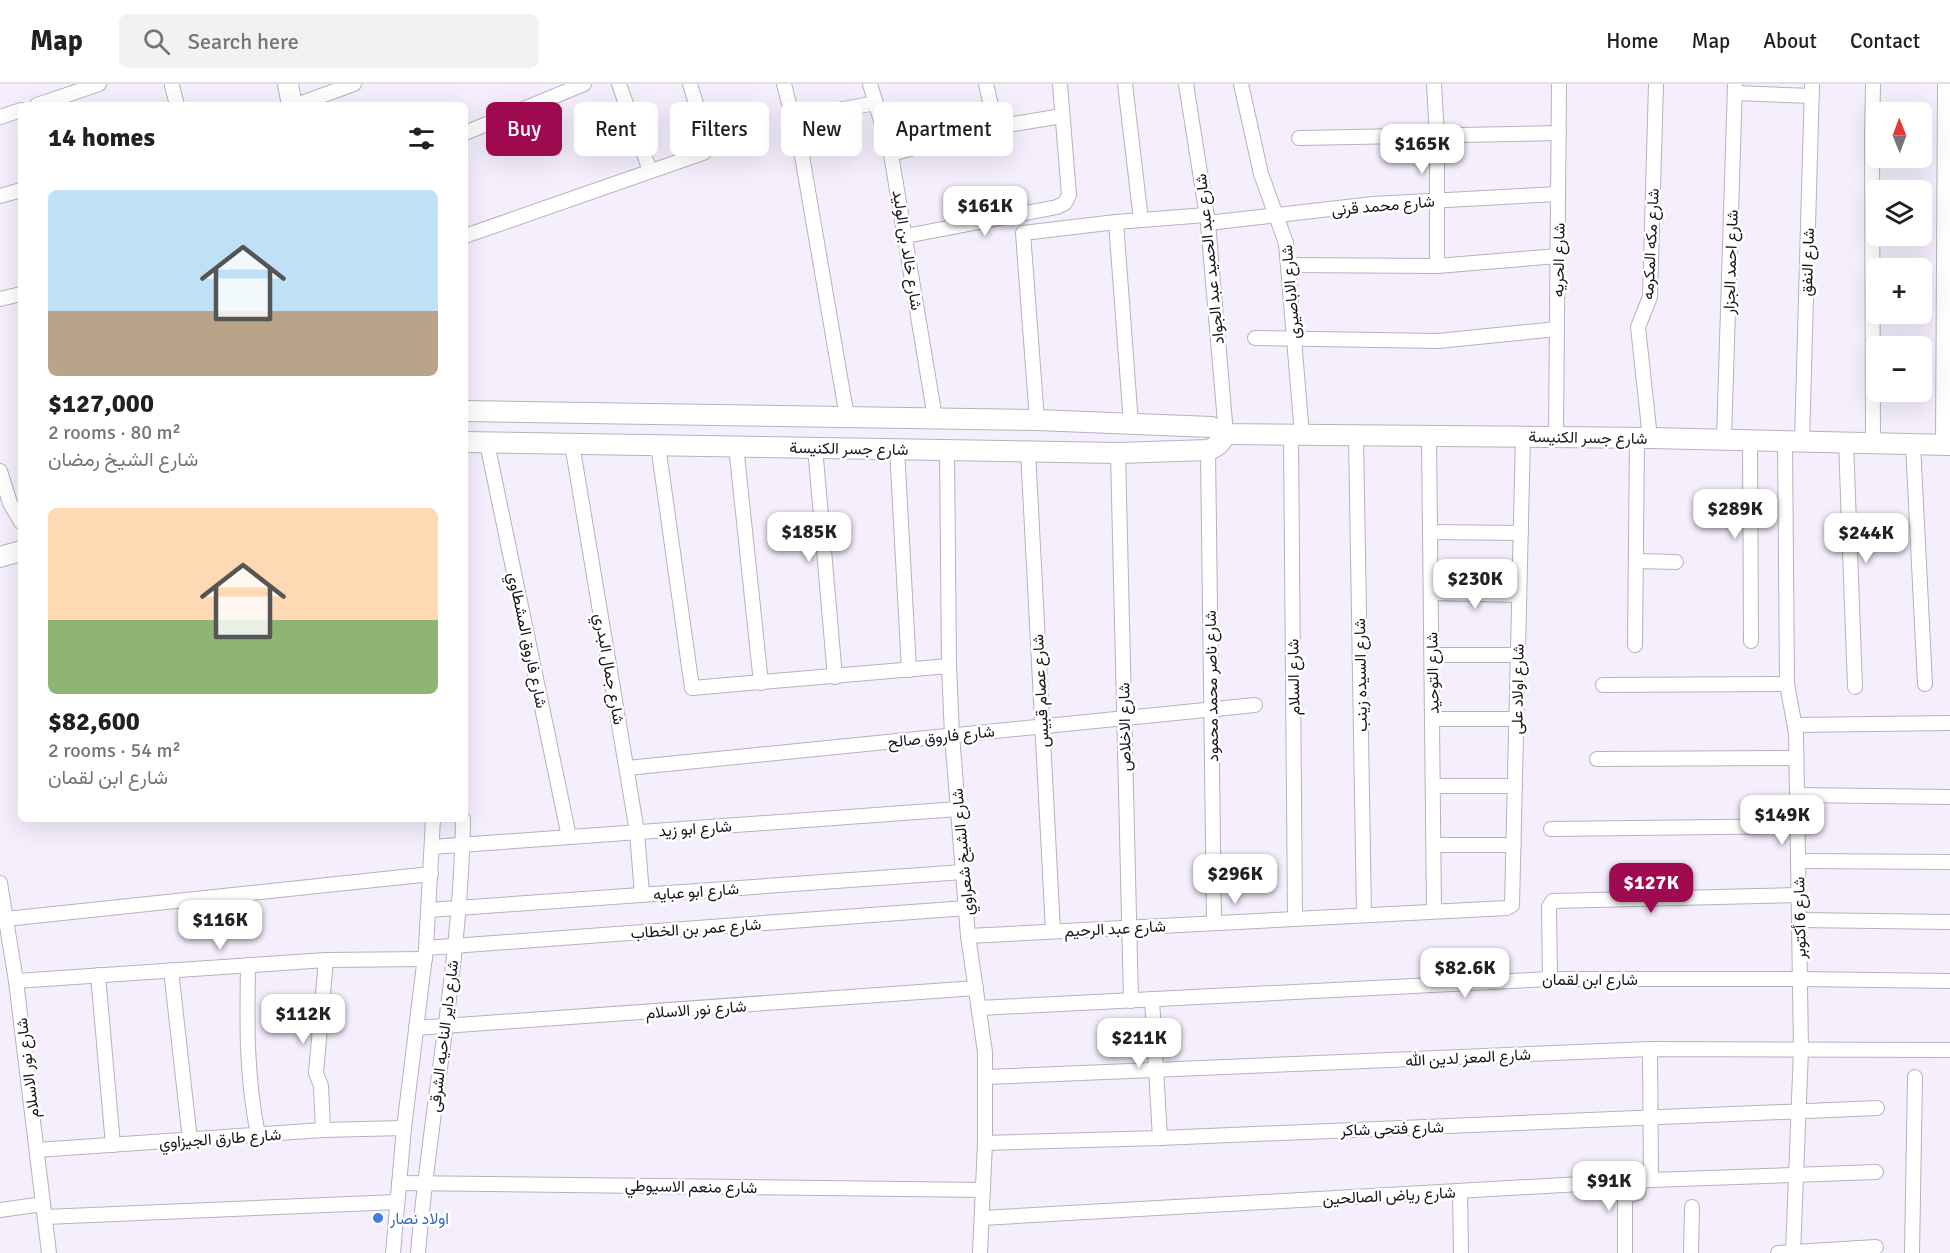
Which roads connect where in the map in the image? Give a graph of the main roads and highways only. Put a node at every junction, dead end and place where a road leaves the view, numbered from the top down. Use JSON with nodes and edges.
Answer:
{"nodes":[{"id":1,"x":288,"y":84,"type":"edge"},
{"id":2,"x":293,"y":102,"type":"edge"},
{"id":3,"x":468,"y":411,"type":"edge"},
{"id":4,"x":1226,"y":434,"type":"junction"},
{"id":5,"x":468,"y":442,"type":"edge"},
{"id":6,"x":1947,"y":444,"type":"edge"},
{"id":7,"x":18,"y":552,"type":"edge"},
{"id":8,"x":0,"y":557,"type":"edge"}],
"edges":[{"from":1,"to":2,"type":"main road"},
{"from":3,"to":4,"type":"main road","name":"شارع جسر الكنيسة"},
{"from":4,"to":5,"type":"main road","name":"شارع جسر الكنيسة"},
{"from":4,"to":6,"type":"main road","name":"شارع جسر الكنيسة"},
{"from":7,"to":8,"type":"main road"}]}
